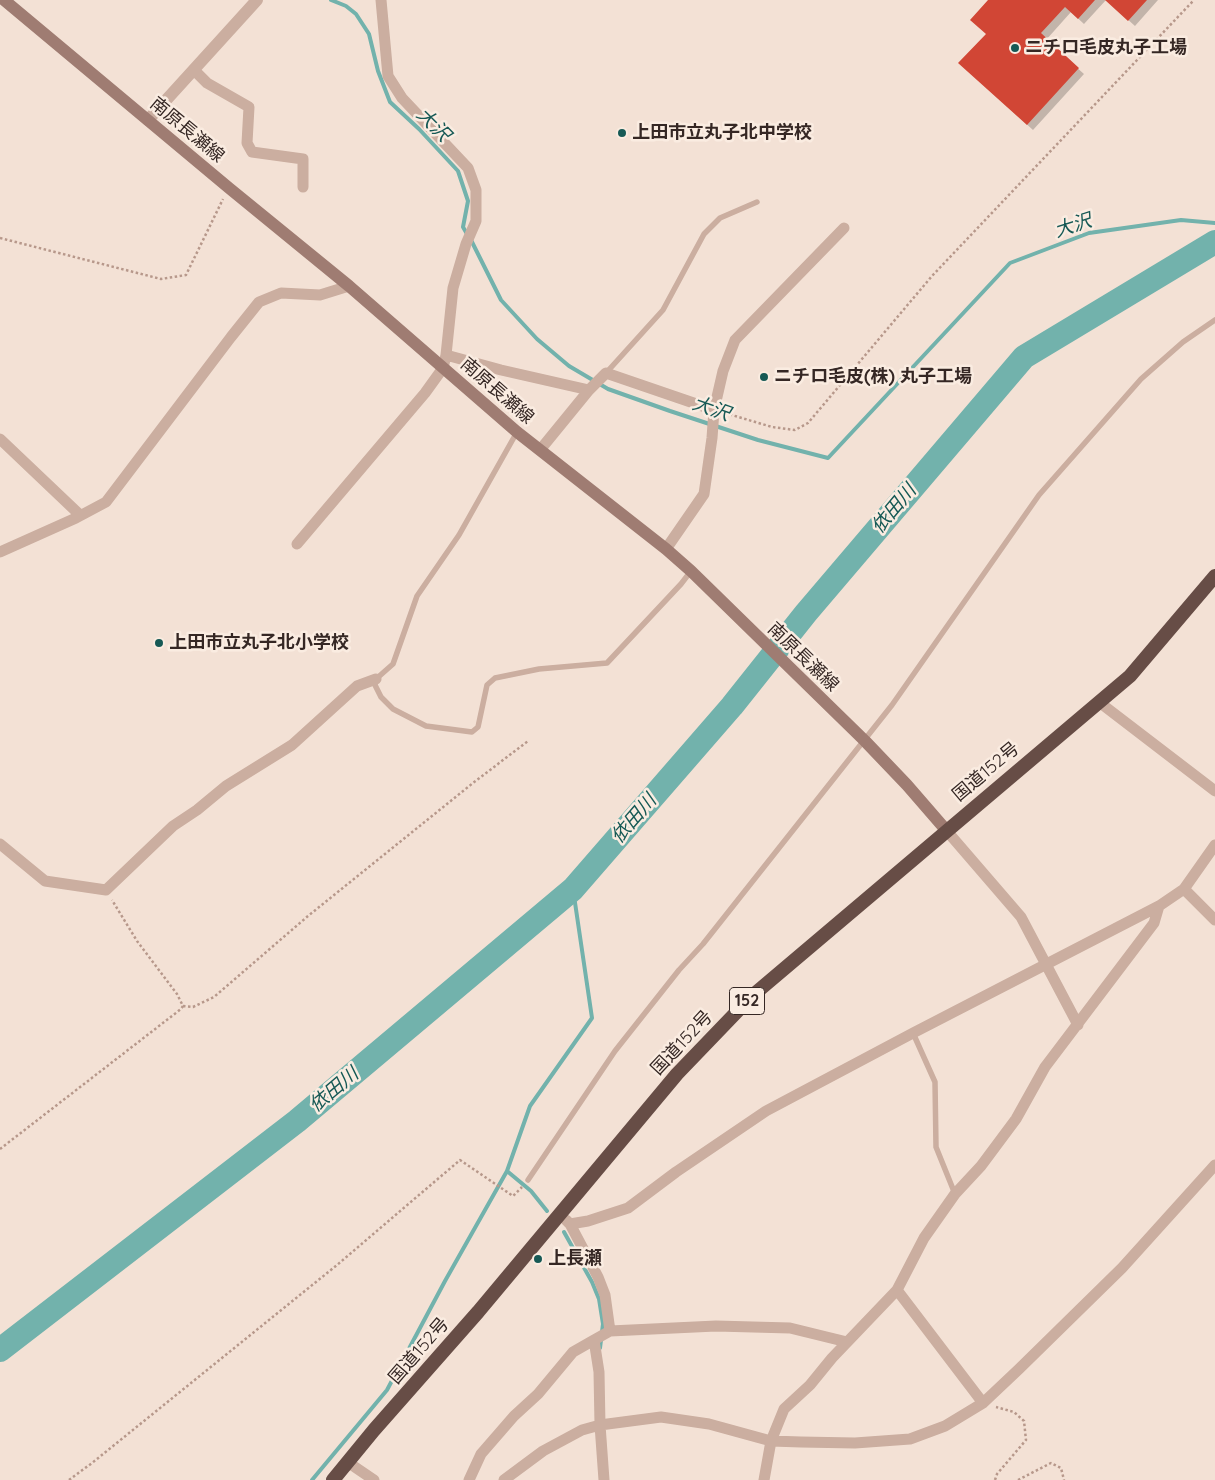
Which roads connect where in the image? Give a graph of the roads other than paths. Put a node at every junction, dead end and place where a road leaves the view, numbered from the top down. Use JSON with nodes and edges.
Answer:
{"nodes":[{"id":1,"x":4,"y":0,"type":"edge"},
{"id":2,"x":257,"y":0,"type":"edge"},
{"id":3,"x":381,"y":0,"type":"edge"},
{"id":4,"x":194,"y":70,"type":"junction"},
{"id":5,"x":148,"y":120,"type":"junction"},
{"id":6,"x":303,"y":186,"type":"dead end"},
{"id":7,"x":757,"y":202,"type":"dead end"},
{"id":8,"x":844,"y":228,"type":"dead end"},
{"id":9,"x":349,"y":286,"type":"junction"},
{"id":10,"x":1215,"y":320,"type":"edge"},
{"id":11,"x":446,"y":355,"type":"junction"},
{"id":12,"x":443,"y":368,"type":"junction"},
{"id":13,"x":606,"y":373,"type":"junction"},
{"id":14,"x":589,"y":390,"type":"junction"},
{"id":15,"x":714,"y":410,"type":"junction"},
{"id":16,"x":517,"y":432,"type":"junction"},
{"id":17,"x":0,"y":439,"type":"edge"},
{"id":18,"x":540,"y":450,"type":"junction"},
{"id":19,"x":80,"y":516,"type":"junction"},
{"id":20,"x":297,"y":544,"type":"dead end"},
{"id":21,"x":666,"y":549,"type":"junction"},
{"id":22,"x":0,"y":552,"type":"edge"},
{"id":23,"x":691,"y":571,"type":"junction"},
{"id":24,"x":1215,"y":576,"type":"edge"},
{"id":25,"x":376,"y":679,"type":"junction"},
{"id":26,"x":1099,"y":702,"type":"junction"},
{"id":27,"x":865,"y":741,"type":"junction"},
{"id":28,"x":1215,"y":790,"type":"edge"},
{"id":29,"x":946,"y":830,"type":"junction"},
{"id":30,"x":0,"y":844,"type":"edge"},
{"id":31,"x":1215,"y":845,"type":"edge"},
{"id":32,"x":1184,"y":889,"type":"junction"},
{"id":33,"x":1159,"y":906,"type":"junction"},
{"id":34,"x":1215,"y":920,"type":"edge"},
{"id":35,"x":1045,"y":965,"type":"junction"},
{"id":36,"x":1078,"y":1025,"type":"junction"},
{"id":37,"x":913,"y":1033,"type":"junction"},
{"id":38,"x":1215,"y":1166,"type":"edge"},
{"id":39,"x":528,"y":1180,"type":"dead end"},
{"id":40,"x":955,"y":1194,"type":"junction"},
{"id":41,"x":559,"y":1214,"type":"junction"},
{"id":42,"x":570,"y":1224,"type":"junction"},
{"id":43,"x":896,"y":1290,"type":"junction"},
{"id":44,"x":610,"y":1332,"type":"junction"},
{"id":45,"x":594,"y":1340,"type":"junction"},
{"id":46,"x":847,"y":1342,"type":"junction"},
{"id":47,"x":983,"y":1403,"type":"junction"},
{"id":48,"x":600,"y":1425,"type":"junction"},
{"id":49,"x":772,"y":1441,"type":"junction"},
{"id":50,"x":349,"y":1463,"type":"junction"},
{"id":51,"x":334,"y":1480,"type":"edge"},
{"id":52,"x":374,"y":1480,"type":"edge"},
{"id":53,"x":469,"y":1480,"type":"edge"},
{"id":54,"x":504,"y":1480,"type":"edge"},
{"id":55,"x":604,"y":1480,"type":"edge"},
{"id":56,"x":764,"y":1480,"type":"edge"}],
"edges":[{"from":1,"to":5,"type":"main road","name":"南原長瀬線"},
{"from":2,"to":4,"type":"street"},
{"from":3,"to":11,"type":"street"},
{"from":4,"to":5,"type":"street"},
{"from":4,"to":6,"type":"street"},
{"from":5,"to":9,"type":"main road","name":"南原長瀬線"},
{"from":7,"to":13,"type":"lane"},
{"from":8,"to":15,"type":"street"},
{"from":9,"to":12,"type":"main road","name":"南原長瀬線"},
{"from":9,"to":19,"type":"street"},
{"from":10,"to":27,"type":"lane"},
{"from":11,"to":12,"type":"street"},
{"from":11,"to":14,"type":"street"},
{"from":12,"to":16,"type":"main road","name":"南原長瀬線"},
{"from":12,"to":20,"type":"street"},
{"from":13,"to":14,"type":"street"},
{"from":13,"to":15,"type":"street"},
{"from":14,"to":18,"type":"street"},
{"from":15,"to":21,"type":"street"},
{"from":16,"to":18,"type":"main road","name":"南原長瀬線"},
{"from":16,"to":25,"type":"lane"},
{"from":17,"to":19,"type":"street"},
{"from":18,"to":21,"type":"main road","name":"南原長瀬線"},
{"from":19,"to":22,"type":"street"},
{"from":21,"to":23,"type":"main road","name":"南原長瀬線"},
{"from":23,"to":25,"type":"lane"},
{"from":23,"to":27,"type":"main road","name":"南原長瀬線"},
{"from":24,"to":26,"type":"highway","name":"国道152号","number":"152"},
{"from":25,"to":30,"type":"street"},
{"from":26,"to":28,"type":"street"},
{"from":26,"to":29,"type":"highway","name":"国道152号","number":"152"},
{"from":27,"to":29,"type":"main road","name":"南原長瀬線"},
{"from":27,"to":39,"type":"lane"},
{"from":29,"to":35,"type":"street"},
{"from":29,"to":41,"type":"highway","name":"国道152号","number":"152"},
{"from":31,"to":32,"type":"street"},
{"from":32,"to":33,"type":"street"},
{"from":32,"to":34,"type":"street"},
{"from":33,"to":35,"type":"street"},
{"from":33,"to":36,"type":"street"},
{"from":35,"to":36,"type":"street"},
{"from":35,"to":37,"type":"street"},
{"from":36,"to":40,"type":"street"},
{"from":37,"to":40,"type":"lane"},
{"from":37,"to":42,"type":"street"},
{"from":38,"to":47,"type":"street"},
{"from":40,"to":43,"type":"street"},
{"from":41,"to":42,"type":"street"},
{"from":41,"to":50,"type":"highway","name":"国道152号","number":"152"},
{"from":42,"to":44,"type":"street"},
{"from":43,"to":46,"type":"street"},
{"from":43,"to":47,"type":"street"},
{"from":44,"to":45,"type":"street"},
{"from":44,"to":46,"type":"street"},
{"from":45,"to":48,"type":"street"},
{"from":45,"to":53,"type":"street"},
{"from":46,"to":49,"type":"street"},
{"from":47,"to":49,"type":"street"},
{"from":48,"to":49,"type":"street"},
{"from":48,"to":54,"type":"street"},
{"from":48,"to":55,"type":"street"},
{"from":49,"to":56,"type":"street"},
{"from":50,"to":51,"type":"highway","name":"国道152号","number":"152"},
{"from":50,"to":52,"type":"street"}]}
